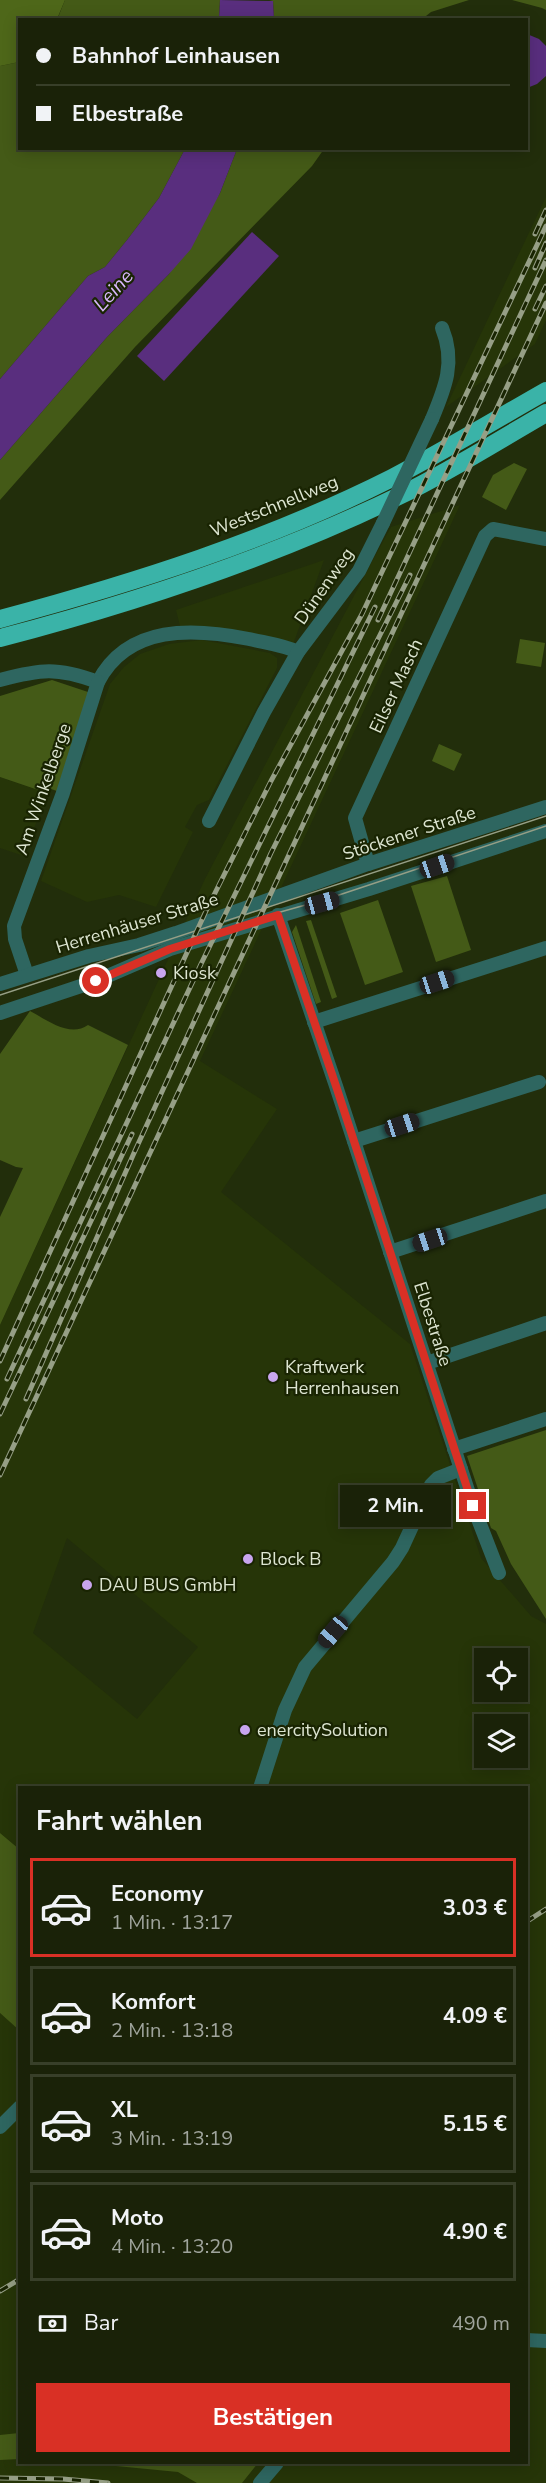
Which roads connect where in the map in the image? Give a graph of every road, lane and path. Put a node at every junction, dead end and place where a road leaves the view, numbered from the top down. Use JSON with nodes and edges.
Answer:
{"nodes":[{"id":1,"x":442,"y":328,"type":"dead end"},
{"id":2,"x":546,"y":391,"type":"edge"},
{"id":3,"x":546,"y":413,"type":"edge"},
{"id":4,"x":546,"y":539,"type":"edge"},
{"id":5,"x":0,"y":619,"type":"edge"},
{"id":6,"x":0,"y":638,"type":"edge"},
{"id":7,"x":298,"y":652,"type":"junction"},
{"id":8,"x":0,"y":680,"type":"edge"},
{"id":9,"x":98,"y":682,"type":"junction"},
{"id":10,"x":546,"y":807,"type":"edge"},
{"id":11,"x":209,"y":820,"type":"dead end"},
{"id":12,"x":546,"y":831,"type":"edge"},
{"id":13,"x":368,"y":864,"type":"junction"},
{"id":14,"x":283,"y":895,"type":"joint"},
{"id":15,"x":278,"y":915,"type":"junction"},
{"id":16,"x":546,"y":948,"type":"edge"},
{"id":17,"x":27,"y":975,"type":"junction"},
{"id":18,"x":0,"y":984,"type":"edge"},
{"id":19,"x":0,"y":1012,"type":"edge"},
{"id":20,"x":314,"y":1022,"type":"junction"},
{"id":21,"x":539,"y":1082,"type":"dead end"},
{"id":22,"x":354,"y":1141,"type":"junction"},
{"id":23,"x":546,"y":1201,"type":"edge"},
{"id":24,"x":390,"y":1252,"type":"junction"},
{"id":25,"x":546,"y":1323,"type":"edge"},
{"id":26,"x":427,"y":1363,"type":"junction"},
{"id":27,"x":546,"y":1419,"type":"edge"},
{"id":28,"x":454,"y":1449,"type":"junction"},
{"id":29,"x":461,"y":1469,"type":"junction"},
{"id":30,"x":499,"y":1573,"type":"dead end"},
{"id":31,"x":261,"y":1786,"type":"edge"},
{"id":32,"x":18,"y":2109,"type":"edge"},
{"id":33,"x":0,"y":2127,"type":"edge"},
{"id":34,"x":528,"y":2340,"type":"edge"},
{"id":35,"x":546,"y":2341,"type":"edge"},
{"id":36,"x":276,"y":2464,"type":"edge"},
{"id":37,"x":261,"y":2483,"type":"edge"}],
"edges":[{"from":1,"to":7,"type":"street","name":"Dünenweg","bridge":true},
{"from":2,"to":5,"type":"highway","name":"Westschnellweg"},
{"from":3,"to":6,"type":"highway"},
{"from":4,"to":13,"type":"street","name":"Eilser Masch"},
{"from":7,"to":9,"type":"street","name":"Am Winkelberge"},
{"from":7,"to":11,"type":"street","name":"Dünenweg"},
{"from":8,"to":9,"type":"street"},
{"from":9,"to":17,"type":"street","name":"Am Winkelberge"},
{"from":10,"to":13,"type":"street","name":"Stöckener Straße"},
{"from":12,"to":15,"type":"street"},
{"from":13,"to":14,"type":"street","name":"Stöckener Straße"},
{"from":14,"to":17,"type":"street","name":"Herrenhäuser Straße"},
{"from":15,"to":19,"type":"street","name":"Herrenhäuser Straße"},
{"from":15,"to":20,"type":"street","name":"Elbestraße"},
{"from":16,"to":20,"type":"street"},
{"from":17,"to":18,"type":"street","name":"Herrenhäuser Straße"},
{"from":20,"to":22,"type":"street","name":"Elbestraße"},
{"from":21,"to":22,"type":"street"},
{"from":22,"to":24,"type":"street","name":"Elbestraße"},
{"from":23,"to":24,"type":"street"},
{"from":24,"to":26,"type":"street","name":"Elbestraße"},
{"from":25,"to":26,"type":"street"},
{"from":26,"to":28,"type":"street","name":"Elbestraße"},
{"from":27,"to":28,"type":"street"},
{"from":28,"to":29,"type":"street","name":"Elbestraße"},
{"from":29,"to":30,"type":"street","name":"Elbestraße"},
{"from":29,"to":31,"type":"street"},
{"from":32,"to":33,"type":"street"},
{"from":34,"to":35,"type":"street"},
{"from":36,"to":37,"type":"street"}]}
